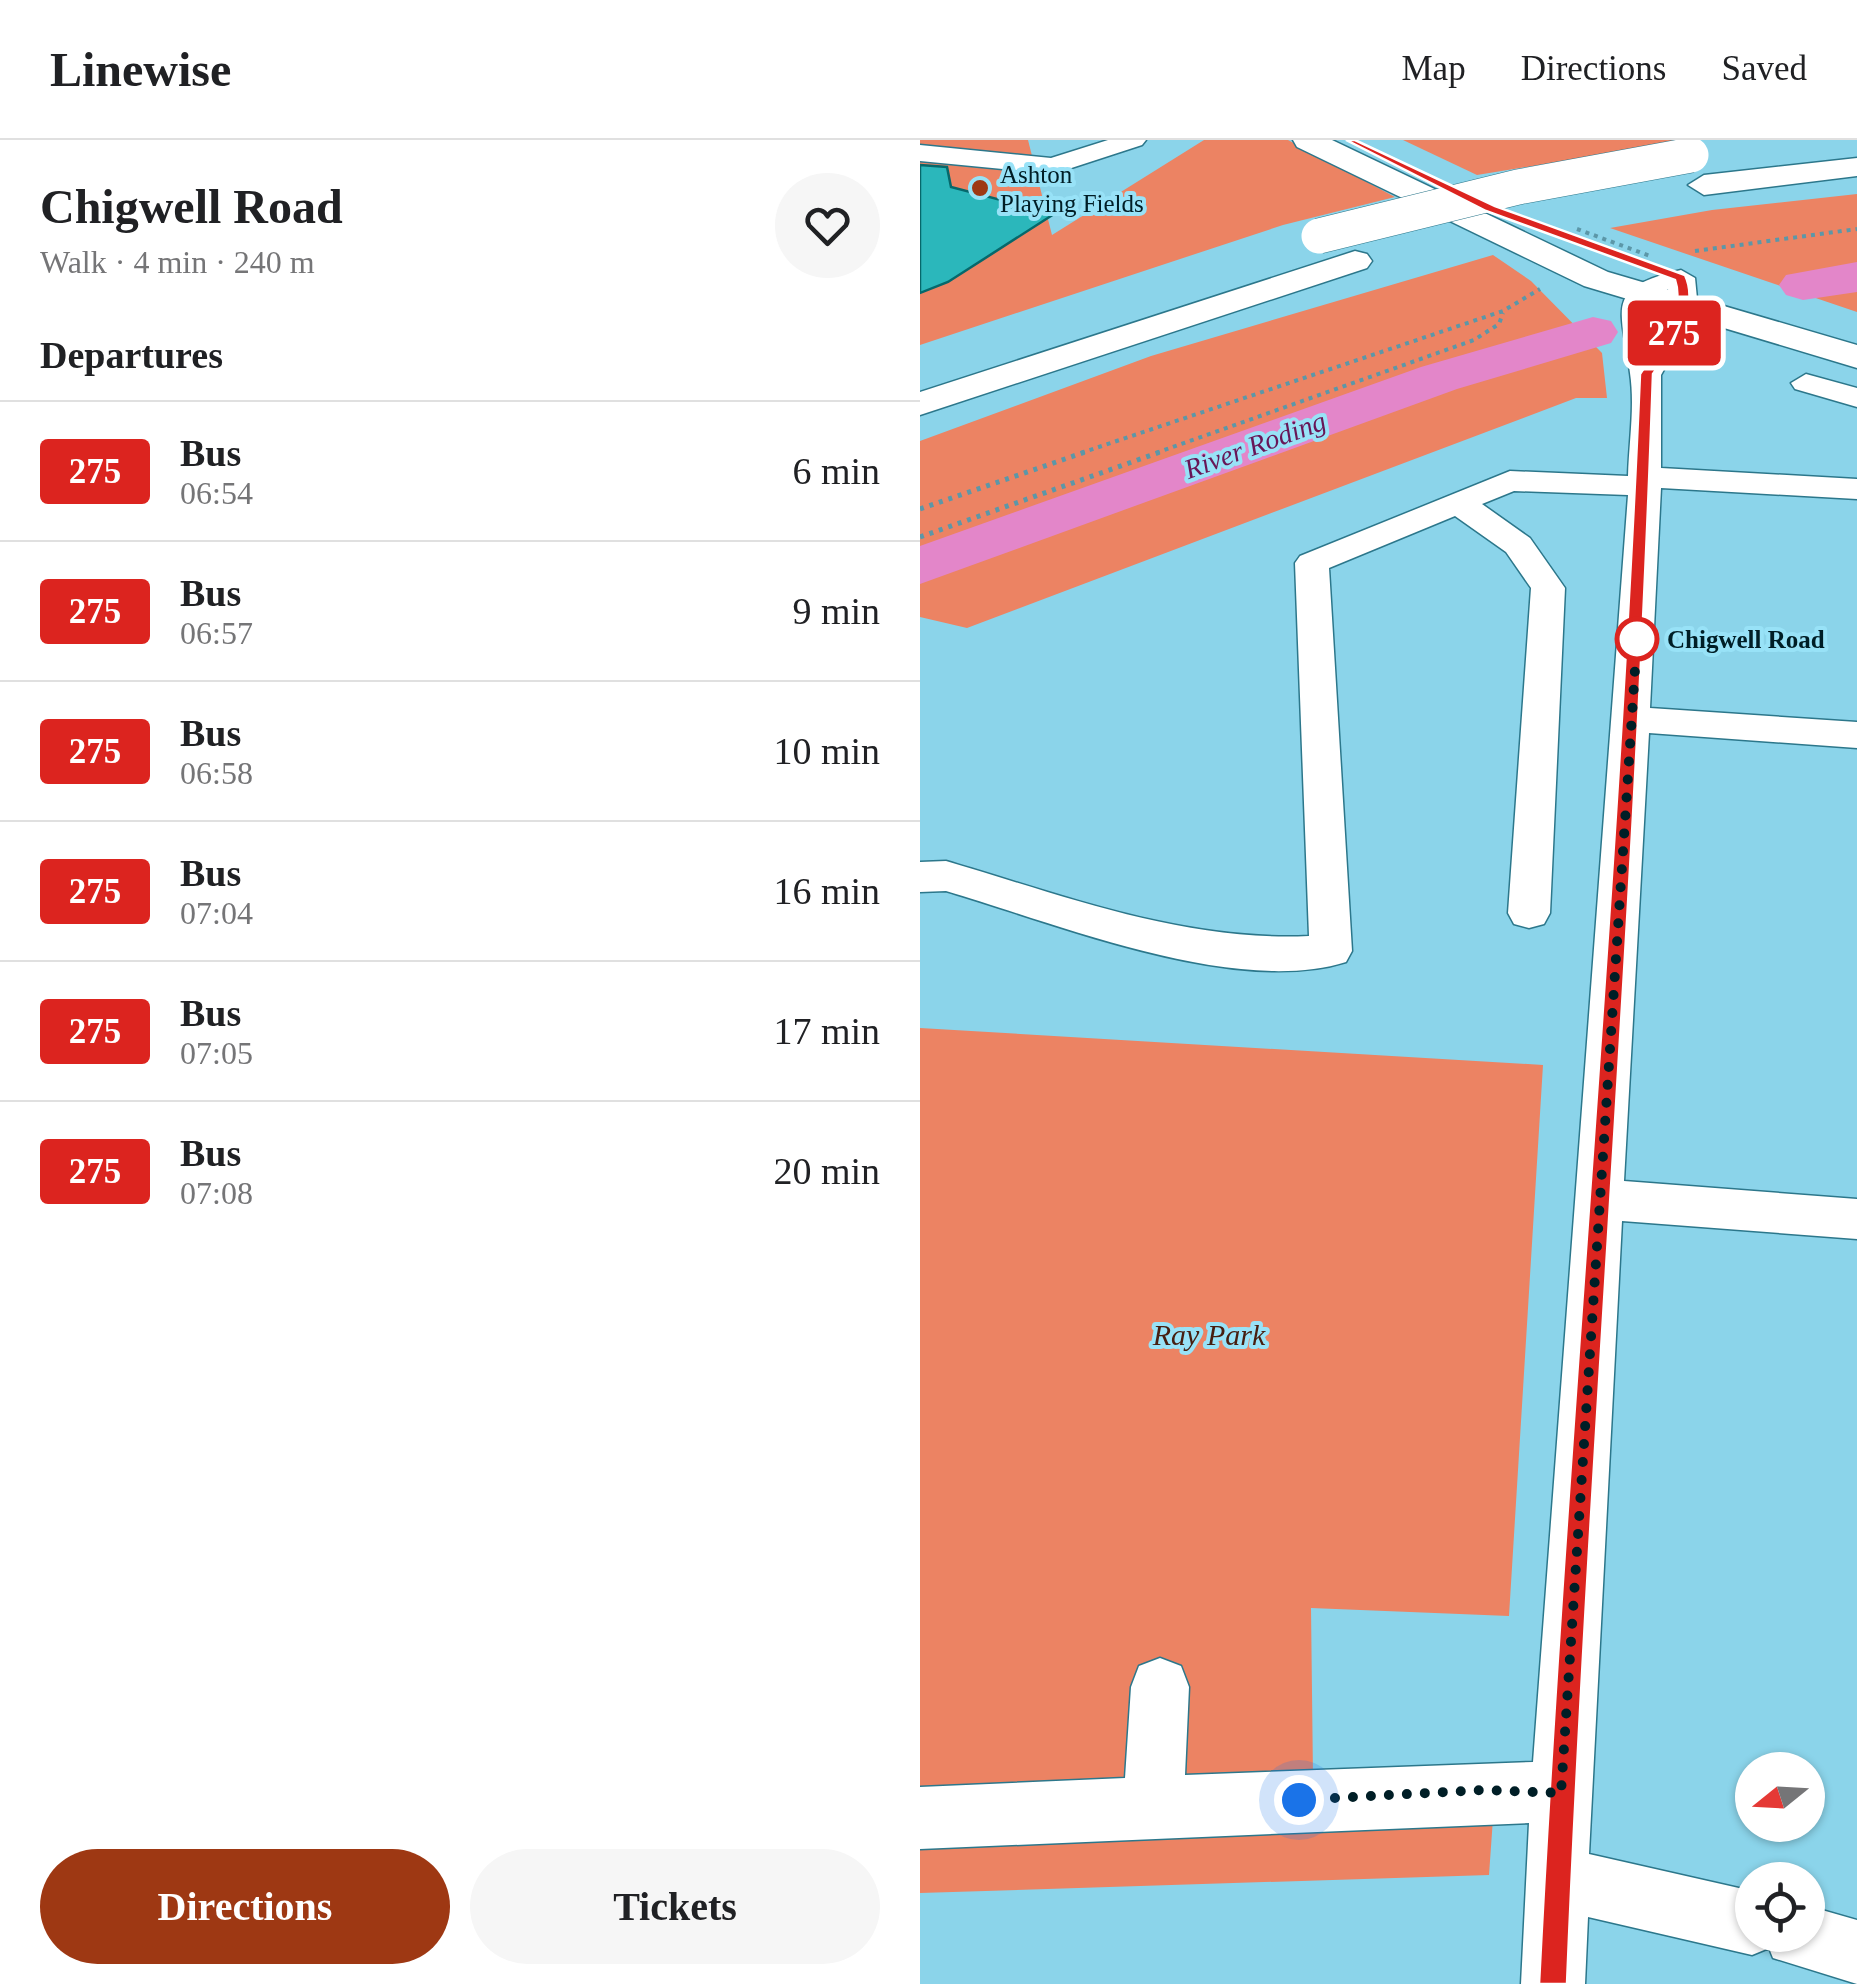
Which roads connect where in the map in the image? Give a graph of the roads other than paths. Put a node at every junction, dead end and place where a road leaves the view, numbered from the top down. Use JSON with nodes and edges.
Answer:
{"nodes":[{"id":1,"x":1133,"y":140,"type":"edge"},
{"id":2,"x":1308,"y":140,"type":"edge"},
{"id":3,"x":1351,"y":140,"type":"edge"},
{"id":4,"x":1729,"y":150,"type":"dead end"},
{"id":5,"x":920,"y":153,"type":"edge"},
{"id":6,"x":1857,"y":166,"type":"edge"},
{"id":7,"x":1667,"y":192,"type":"dead end"},
{"id":8,"x":1538,"y":217,"type":"dead end"},
{"id":9,"x":1448,"y":238,"type":"dead end"},
{"id":10,"x":1280,"y":248,"type":"dead end"},
{"id":11,"x":1392,"y":252,"type":"dead end"},
{"id":12,"x":1679,"y":273,"type":"junction"},
{"id":13,"x":1641,"y":296,"type":"junction"},
{"id":14,"x":1857,"y":330,"type":"edge"},
{"id":15,"x":1857,"y":356,"type":"edge"},
{"id":16,"x":1646,"y":374,"type":"junction"},
{"id":17,"x":1806,"y":383,"type":"dead end"},
{"id":18,"x":1857,"y":398,"type":"edge"},
{"id":19,"x":920,"y":404,"type":"edge"},
{"id":20,"x":1644,"y":481,"type":"junction"},
{"id":21,"x":1857,"y":489,"type":"edge"},
{"id":22,"x":1458,"y":503,"type":"junction"},
{"id":23,"x":1633,"y":720,"type":"junction"},
{"id":24,"x":1857,"y":734,"type":"edge"},
{"id":25,"x":920,"y":877,"type":"edge"},
{"id":26,"x":1529,"y":913,"type":"dead end"},
{"id":27,"x":1600,"y":1199,"type":"junction"},
{"id":28,"x":1857,"y":1219,"type":"edge"},
{"id":29,"x":1160,"y":1686,"type":"dead end"},
{"id":30,"x":1561,"y":1793,"type":"junction"},
{"id":31,"x":1153,"y":1808,"type":"junction"},
{"id":32,"x":920,"y":1818,"type":"edge"},
{"id":33,"x":1560,"y":1880,"type":"junction"},
{"id":34,"x":1735,"y":1919,"type":"edge"},
{"id":35,"x":1825,"y":1943,"type":"edge"},
{"id":36,"x":1857,"y":1952,"type":"edge"},
{"id":37,"x":1553,"y":1984,"type":"edge"}],
"edges":[{"from":1,"to":5,"type":"street"},
{"from":2,"to":13,"type":"main road"},
{"from":3,"to":12,"type":"main road"},
{"from":4,"to":10,"type":"main road","bridge":true},
{"from":6,"to":7,"type":"main road"},
{"from":8,"to":9,"type":"main road"},
{"from":11,"to":19,"type":"main road"},
{"from":12,"to":13,"type":"main road"},
{"from":12,"to":14,"type":"main road"},
{"from":12,"to":15,"type":"main road"},
{"from":12,"to":16,"type":"street"},
{"from":13,"to":16,"type":"street"},
{"from":16,"to":20,"type":"street"},
{"from":17,"to":18,"type":"street"},
{"from":20,"to":21,"type":"street"},
{"from":20,"to":22,"type":"street"},
{"from":20,"to":23,"type":"street"},
{"from":22,"to":25,"type":"street"},
{"from":22,"to":26,"type":"street"},
{"from":23,"to":24,"type":"street"},
{"from":23,"to":27,"type":"street"},
{"from":27,"to":28,"type":"street"},
{"from":27,"to":30,"type":"street"},
{"from":29,"to":31,"type":"street"},
{"from":30,"to":31,"type":"street"},
{"from":30,"to":33,"type":"street"},
{"from":31,"to":32,"type":"street"},
{"from":33,"to":34,"type":"street"},
{"from":33,"to":37,"type":"street"},
{"from":35,"to":36,"type":"street"}]}
